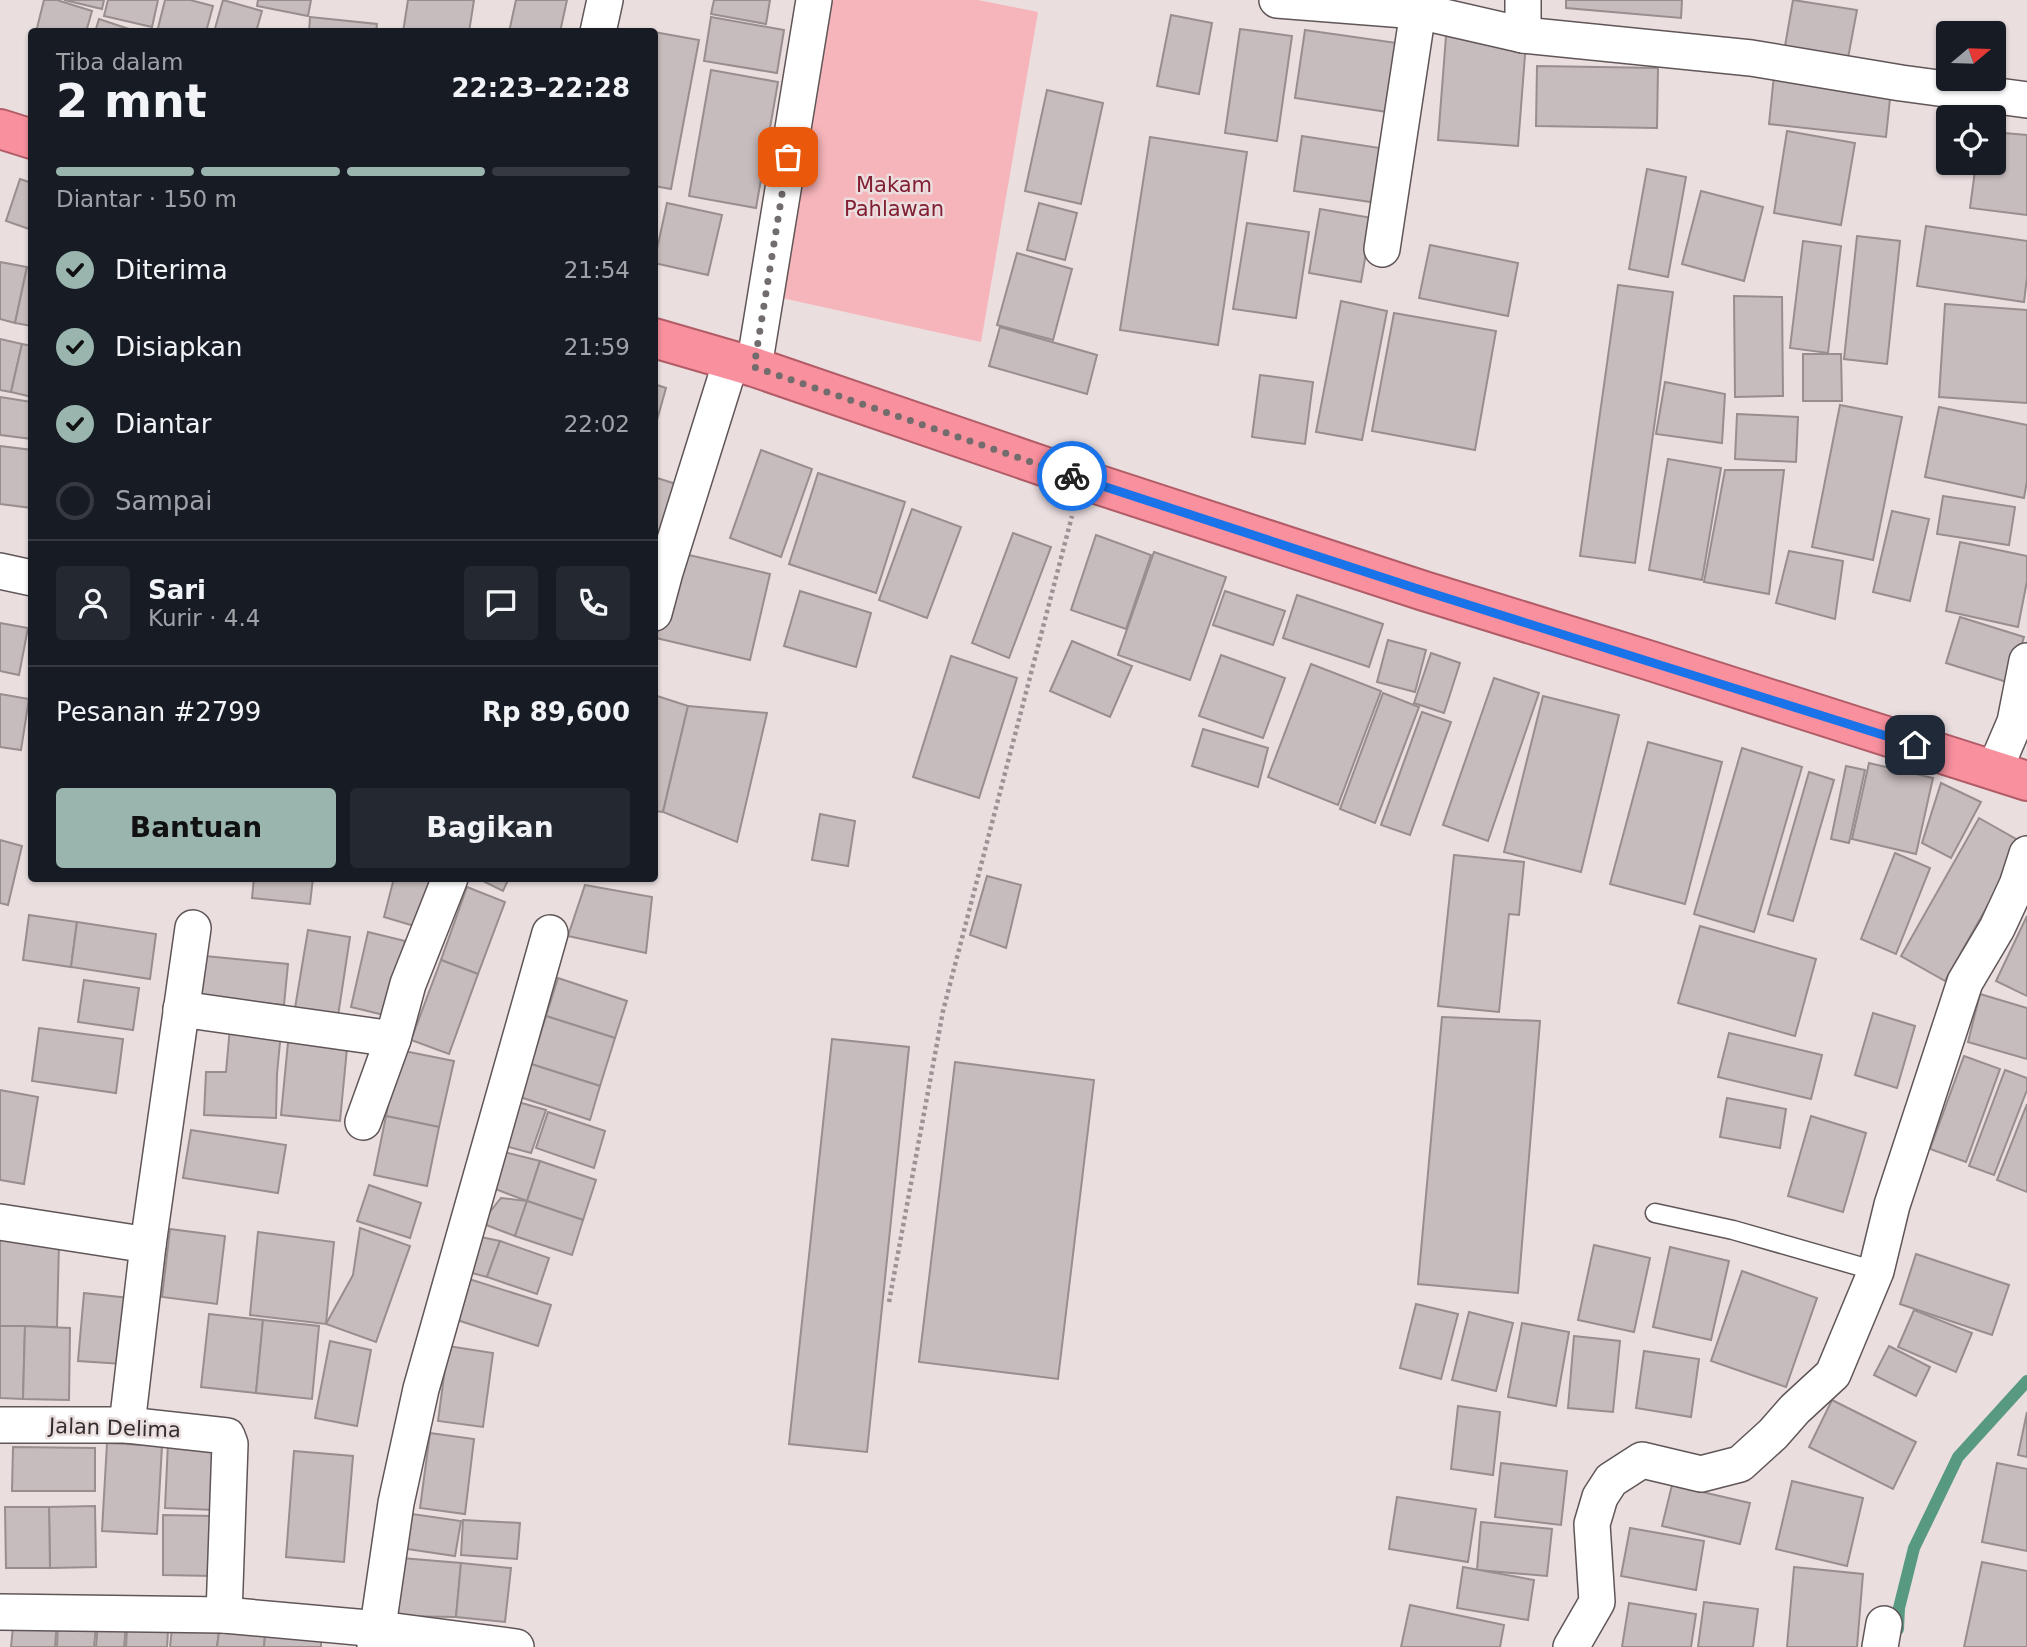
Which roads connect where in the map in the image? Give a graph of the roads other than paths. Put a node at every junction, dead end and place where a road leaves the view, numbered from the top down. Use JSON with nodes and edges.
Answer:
{"nodes":[{"id":1,"x":605,"y":0,"type":"edge"},
{"id":2,"x":814,"y":0,"type":"edge"},
{"id":3,"x":1278,"y":0,"type":"edge"},
{"id":4,"x":1523,"y":0,"type":"edge"},
{"id":5,"x":1418,"y":10,"type":"junction"},
{"id":6,"x":599,"y":28,"type":"edge"},
{"id":7,"x":1523,"y":35,"type":"junction"},
{"id":8,"x":2027,"y":100,"type":"edge"},
{"id":9,"x":0,"y":129,"type":"edge"},
{"id":10,"x":28,"y":137,"type":"edge"},
{"id":11,"x":1382,"y":249,"type":"dead end"},
{"id":12,"x":658,"y":339,"type":"edge"},
{"id":13,"x":743,"y":364,"type":"junction"},
{"id":14,"x":0,"y":571,"type":"edge"},
{"id":15,"x":28,"y":577,"type":"edge"},
{"id":16,"x":658,"y":597,"type":"edge"},
{"id":17,"x":2027,"y":661,"type":"edge"},
{"id":18,"x":2010,"y":776,"type":"edge"},
{"id":19,"x":2027,"y":854,"type":"edge"},
{"id":20,"x":448,"y":882,"type":"edge"},
{"id":21,"x":193,"y":928,"type":"dead end"},
{"id":22,"x":550,"y":933,"type":"dead end"},
{"id":23,"x":181,"y":1009,"type":"junction"},
{"id":24,"x":393,"y":1039,"type":"junction"},
{"id":25,"x":363,"y":1122,"type":"dead end"},
{"id":26,"x":1655,"y":1213,"type":"dead end"},
{"id":27,"x":0,"y":1222,"type":"edge"},
{"id":28,"x":148,"y":1245,"type":"junction"},
{"id":29,"x":1876,"y":1271,"type":"junction"},
{"id":30,"x":0,"y":1425,"type":"edge"},
{"id":31,"x":127,"y":1425,"type":"junction"},
{"id":32,"x":0,"y":1612,"type":"edge"},
{"id":33,"x":225,"y":1615,"type":"junction"},
{"id":34,"x":377,"y":1638,"type":"edge"},
{"id":35,"x":516,"y":1647,"type":"edge"},
{"id":36,"x":1571,"y":1647,"type":"edge"}],
"edges":[{"from":1,"to":6,"type":"street"},
{"from":2,"to":13,"type":"street"},
{"from":3,"to":5,"type":"street"},
{"from":4,"to":7,"type":"street"},
{"from":5,"to":7,"type":"street"},
{"from":5,"to":11,"type":"street"},
{"from":7,"to":8,"type":"street"},
{"from":9,"to":10,"type":"highway"},
{"from":12,"to":13,"type":"highway"},
{"from":13,"to":16,"type":"street"},
{"from":13,"to":18,"type":"highway"},
{"from":14,"to":15,"type":"street"},
{"from":17,"to":18,"type":"street"},
{"from":19,"to":29,"type":"street"},
{"from":20,"to":24,"type":"street"},
{"from":21,"to":23,"type":"street"},
{"from":22,"to":34,"type":"street"},
{"from":23,"to":24,"type":"street"},
{"from":23,"to":28,"type":"street"},
{"from":24,"to":25,"type":"street"},
{"from":26,"to":29,"type":"lane"},
{"from":27,"to":28,"type":"street"},
{"from":28,"to":31,"type":"street"},
{"from":29,"to":36,"type":"street"},
{"from":30,"to":31,"type":"street","name":"Jalan Delima"},
{"from":31,"to":33,"type":"street","name":"Jalan Delima"},
{"from":32,"to":33,"type":"street"},
{"from":33,"to":34,"type":"street"},
{"from":34,"to":35,"type":"street"}]}
